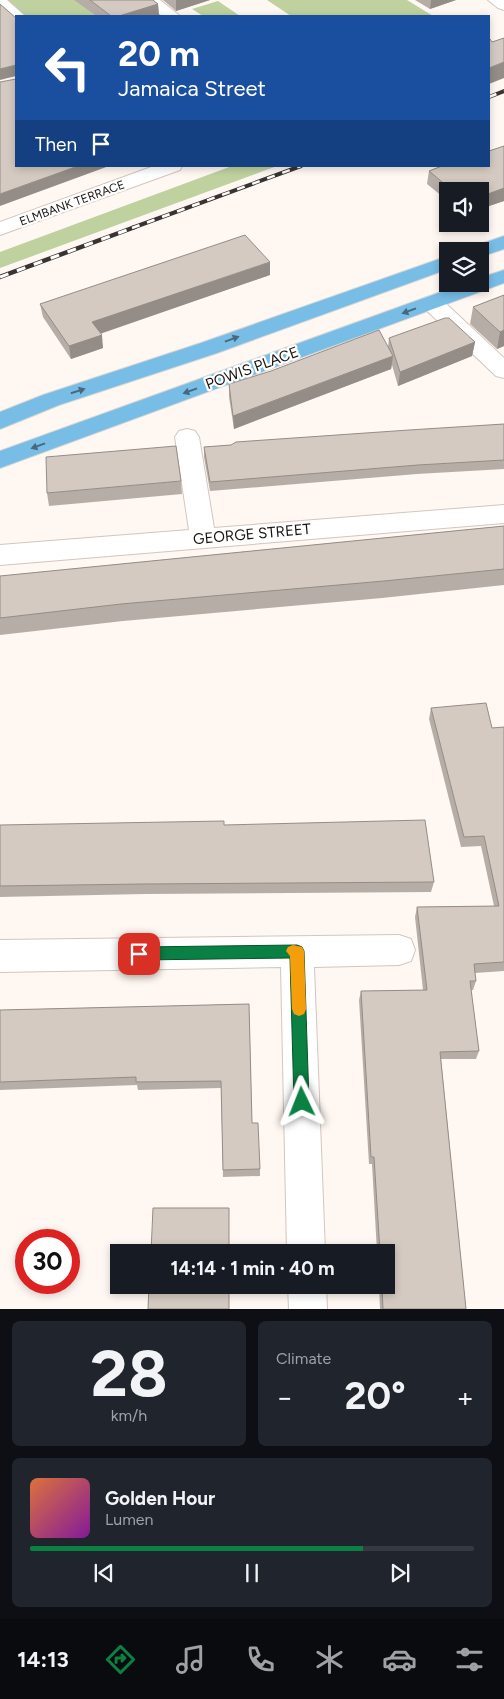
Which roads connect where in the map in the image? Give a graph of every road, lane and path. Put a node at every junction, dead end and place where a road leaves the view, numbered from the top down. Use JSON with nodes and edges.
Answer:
{"nodes":[{"id":1,"x":149,"y":0,"type":"edge"},
{"id":2,"x":496,"y":0,"type":"edge"},
{"id":3,"x":0,"y":2,"type":"edge"},
{"id":4,"x":504,"y":5,"type":"edge"},
{"id":5,"x":17,"y":15,"type":"edge"},
{"id":6,"x":171,"y":15,"type":"edge"},
{"id":7,"x":170,"y":167,"type":"edge"},
{"id":8,"x":0,"y":229,"type":"edge"},
{"id":9,"x":504,"y":242,"type":"edge"},
{"id":10,"x":489,"y":247,"type":"edge"},
{"id":11,"x":439,"y":265,"type":"edge"},
{"id":12,"x":504,"y":276,"type":"edge"},
{"id":13,"x":432,"y":302,"type":"junction"},
{"id":14,"x":504,"y":371,"type":"edge"},
{"id":15,"x":0,"y":421,"type":"edge"},
{"id":16,"x":187,"y":437,"type":"dead end"},
{"id":17,"x":0,"y":460,"type":"edge"},
{"id":18,"x":504,"y":515,"type":"edge"},
{"id":19,"x":203,"y":538,"type":"junction"},
{"id":20,"x":0,"y":555,"type":"edge"},
{"id":21,"x":399,"y":950,"type":"dead end"},
{"id":22,"x":297,"y":951,"type":"junction"},
{"id":23,"x":0,"y":956,"type":"edge"},
{"id":24,"x":306,"y":1244,"type":"edge"},
{"id":25,"x":307,"y":1294,"type":"edge"},
{"id":26,"x":308,"y":1309,"type":"edge"}],
"edges":[{"from":1,"to":6,"type":"street"},
{"from":2,"to":4,"type":"street"},
{"from":3,"to":5,"type":"street"},
{"from":7,"to":8,"type":"street","name":"ELMBANK TERRACE"},
{"from":9,"to":10,"type":"main road"},
{"from":15,"to":11,"type":"main road","one_way":true},
{"from":12,"to":13,"type":"main road","name":"POWIS PLACE"},
{"from":13,"to":14,"type":"street"},
{"from":13,"to":17,"type":"main road","name":"POWIS PLACE","one_way":true},
{"from":16,"to":19,"type":"street"},
{"from":18,"to":19,"type":"street","name":"GEORGE STREET"},
{"from":19,"to":20,"type":"street","name":"GEORGE STREET"},
{"from":21,"to":22,"type":"street"},
{"from":22,"to":23,"type":"street"},
{"from":22,"to":24,"type":"street"},
{"from":25,"to":26,"type":"street"}]}
